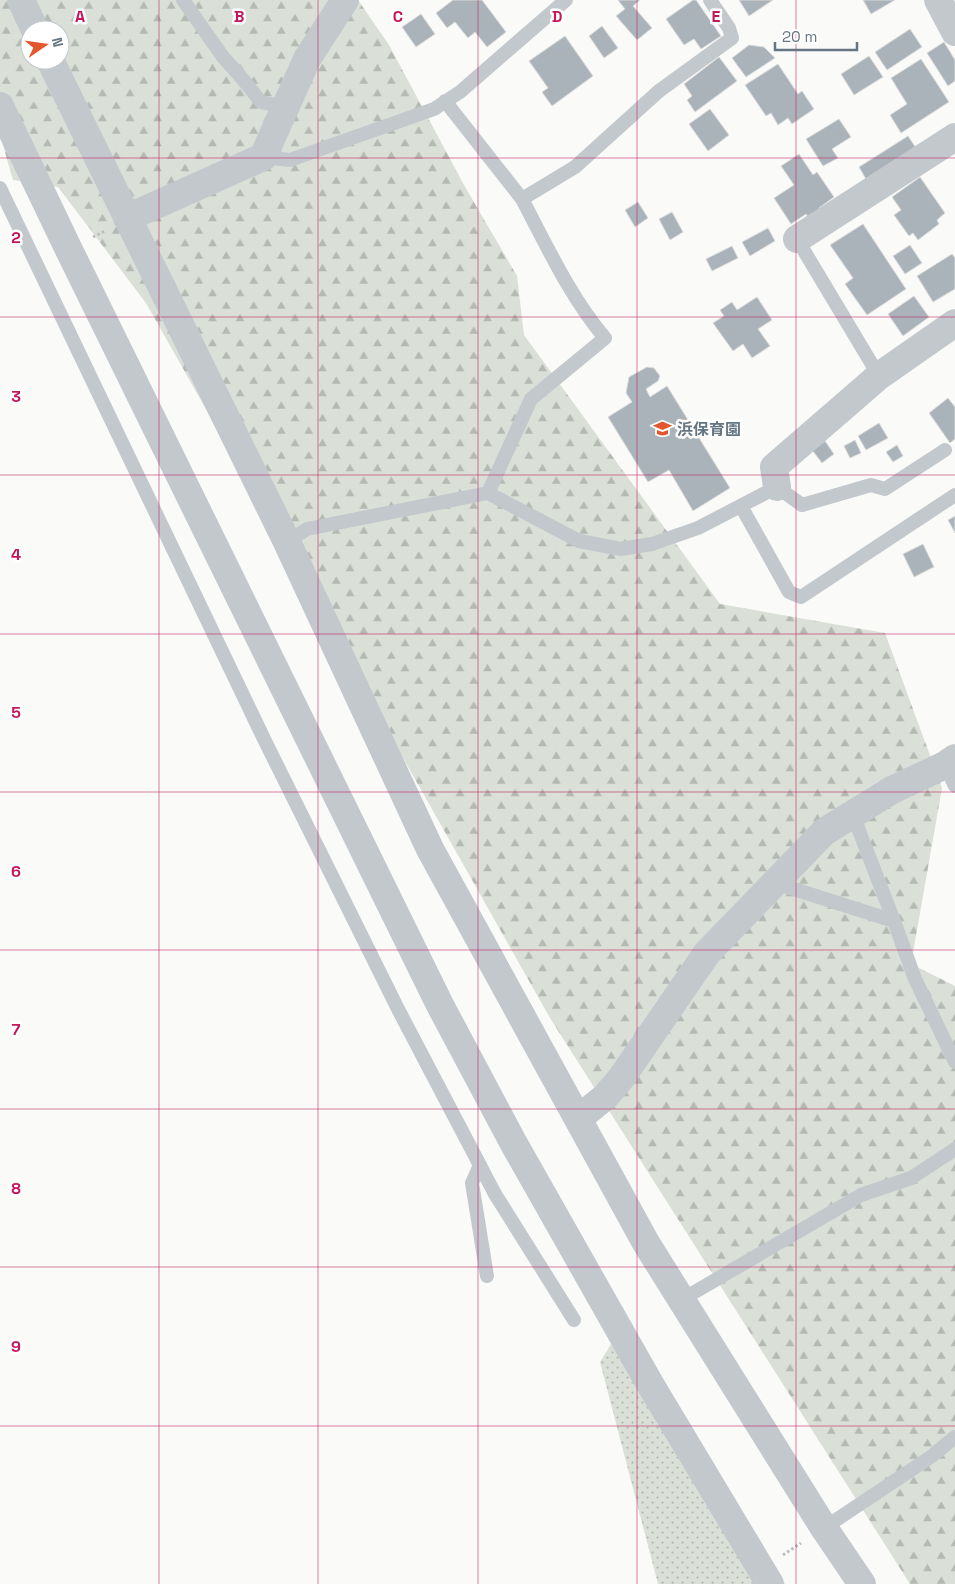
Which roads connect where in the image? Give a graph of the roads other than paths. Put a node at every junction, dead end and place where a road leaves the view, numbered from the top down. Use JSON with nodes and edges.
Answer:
{"nodes":[{"id":1,"x":20,"y":0,"type":"edge"},
{"id":2,"x":183,"y":0,"type":"edge"},
{"id":3,"x":345,"y":0,"type":"edge"},
{"id":4,"x":566,"y":0,"type":"edge"},
{"id":5,"x":710,"y":0,"type":"edge"},
{"id":6,"x":938,"y":0,"type":"edge"},
{"id":7,"x":30,"y":20,"type":"edge"},
{"id":8,"x":955,"y":32,"type":"edge"},
{"id":9,"x":55,"y":70,"type":"edge"},
{"id":10,"x":445,"y":101,"type":"junction"},
{"id":11,"x":0,"y":106,"type":"edge"},
{"id":12,"x":285,"y":107,"type":"junction"},
{"id":13,"x":955,"y":137,"type":"edge"},
{"id":14,"x":263,"y":157,"type":"junction"},
{"id":15,"x":0,"y":188,"type":"edge"},
{"id":16,"x":522,"y":199,"type":"junction"},
{"id":17,"x":127,"y":218,"type":"junction"},
{"id":18,"x":797,"y":239,"type":"joint"},
{"id":19,"x":955,"y":323,"type":"edge"},
{"id":20,"x":879,"y":376,"type":"junction"},
{"id":21,"x":944,"y":450,"type":"dead end"},
{"id":22,"x":778,"y":487,"type":"junction"},
{"id":23,"x":488,"y":493,"type":"junction"},
{"id":24,"x":955,"y":495,"type":"edge"},
{"id":25,"x":741,"y":506,"type":"junction"},
{"id":26,"x":287,"y":542,"type":"junction"},
{"id":27,"x":952,"y":770,"type":"edge"},
{"id":28,"x":853,"y":815,"type":"junction"},
{"id":29,"x":775,"y":883,"type":"junction"},
{"id":30,"x":894,"y":921,"type":"junction"},
{"id":31,"x":955,"y":1062,"type":"edge"},
{"id":32,"x":578,"y":1119,"type":"junction"},
{"id":33,"x":955,"y":1149,"type":"edge"},
{"id":34,"x":480,"y":1165,"type":"junction"},
{"id":35,"x":487,"y":1276,"type":"dead end"},
{"id":36,"x":681,"y":1300,"type":"junction"},
{"id":37,"x":574,"y":1320,"type":"dead end"},
{"id":38,"x":955,"y":1437,"type":"edge"},
{"id":39,"x":824,"y":1528,"type":"junction"},
{"id":40,"x":766,"y":1577,"type":"edge"},
{"id":41,"x":862,"y":1584,"type":"edge"}],
"edges":[{"from":1,"to":7,"type":"street"},
{"from":2,"to":12,"type":"lane"},
{"from":3,"to":12,"type":"street"},
{"from":4,"to":10,"type":"lane"},
{"from":5,"to":16,"type":"lane"},
{"from":6,"to":8,"type":"street"},
{"from":9,"to":17,"type":"street"},
{"from":10,"to":14,"type":"lane"},
{"from":10,"to":16,"type":"lane"},
{"from":11,"to":40,"type":"street"},
{"from":12,"to":14,"type":"street"},
{"from":13,"to":18,"type":"street"},
{"from":14,"to":17,"type":"street"},
{"from":15,"to":34,"type":"lane"},
{"from":16,"to":23,"type":"lane"},
{"from":17,"to":26,"type":"street"},
{"from":18,"to":20,"type":"lane"},
{"from":19,"to":20,"type":"street"},
{"from":20,"to":22,"type":"street"},
{"from":21,"to":22,"type":"lane"},
{"from":22,"to":25,"type":"lane"},
{"from":23,"to":25,"type":"lane"},
{"from":23,"to":26,"type":"lane"},
{"from":24,"to":25,"type":"lane"},
{"from":26,"to":32,"type":"street"},
{"from":27,"to":28,"type":"street"},
{"from":28,"to":29,"type":"street"},
{"from":28,"to":30,"type":"lane"},
{"from":29,"to":30,"type":"lane"},
{"from":29,"to":32,"type":"street"},
{"from":30,"to":31,"type":"lane"},
{"from":32,"to":36,"type":"street"},
{"from":33,"to":36,"type":"lane"},
{"from":34,"to":35,"type":"lane"},
{"from":34,"to":37,"type":"lane"},
{"from":36,"to":39,"type":"street"},
{"from":38,"to":39,"type":"lane"},
{"from":39,"to":41,"type":"street"}]}
